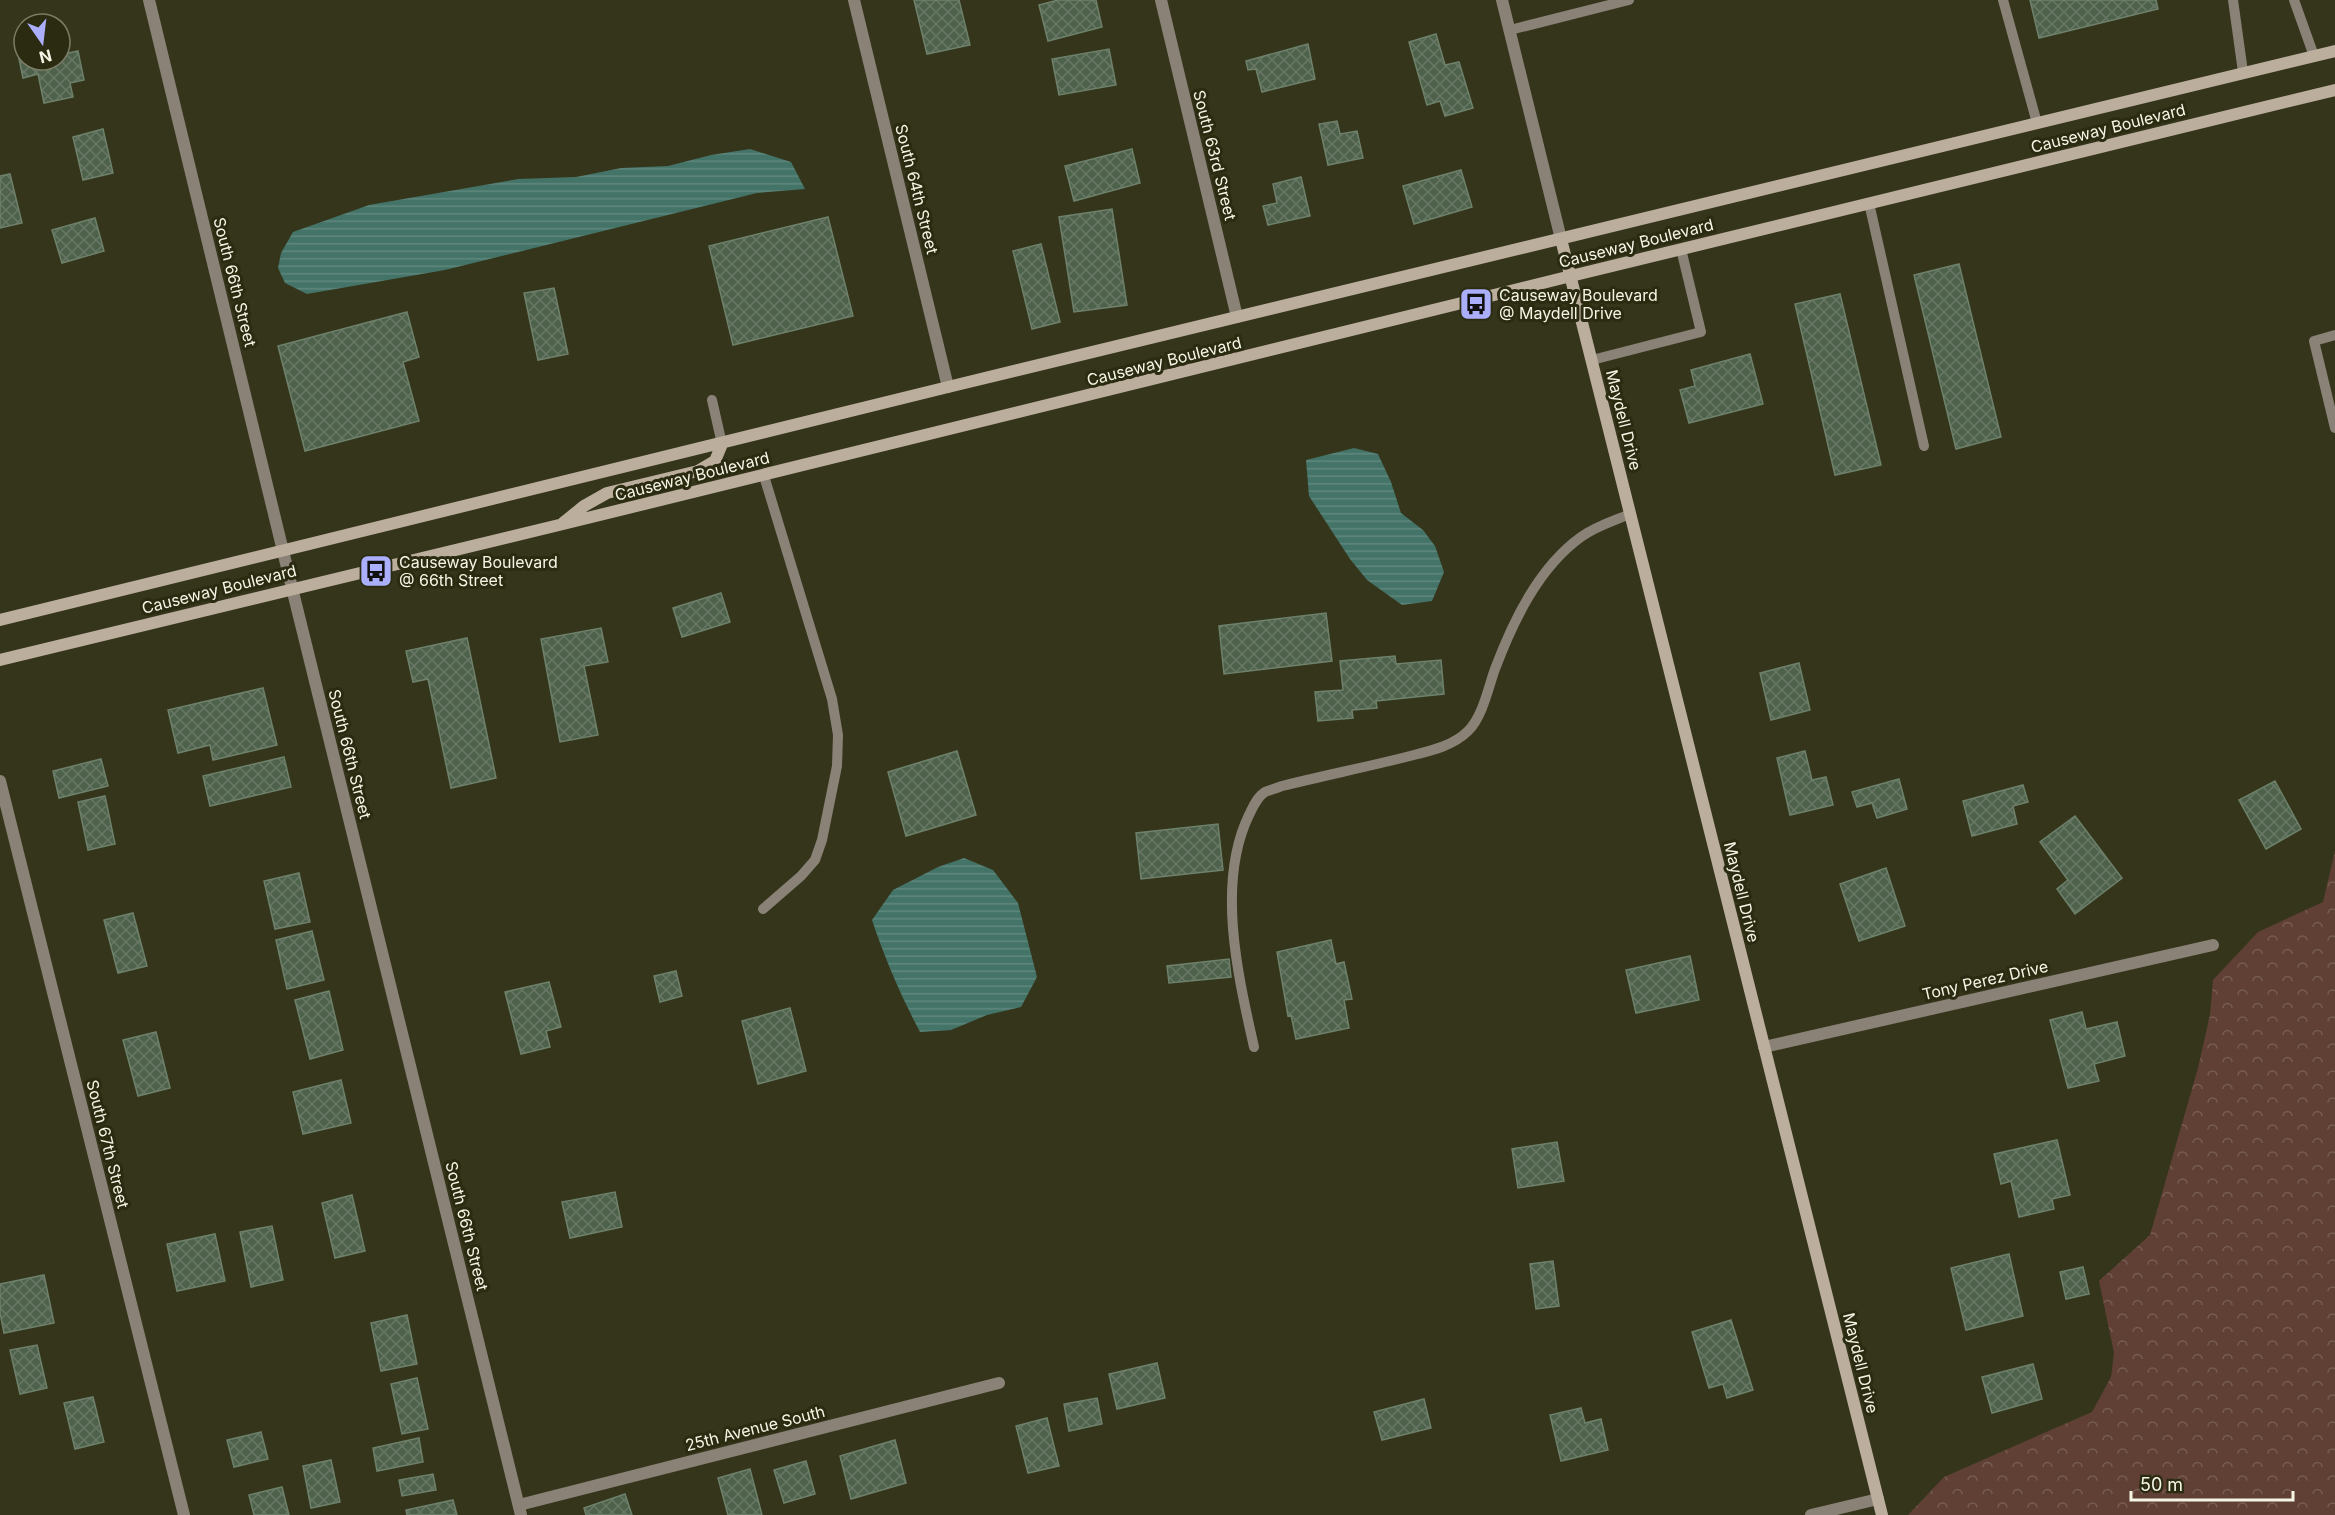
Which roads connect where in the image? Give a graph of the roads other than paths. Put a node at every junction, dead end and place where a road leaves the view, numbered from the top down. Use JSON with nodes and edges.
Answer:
{"nodes":[{"id":1,"x":149,"y":0,"type":"edge"},
{"id":2,"x":854,"y":0,"type":"edge"},
{"id":3,"x":1161,"y":0,"type":"edge"},
{"id":4,"x":1502,"y":0,"type":"edge"},
{"id":5,"x":1629,"y":0,"type":"edge"},
{"id":6,"x":2003,"y":0,"type":"edge"},
{"id":7,"x":2233,"y":0,"type":"edge"},
{"id":8,"x":2294,"y":0,"type":"edge"},
{"id":9,"x":1510,"y":30,"type":"junction"},
{"id":10,"x":2335,"y":51,"type":"edge"},
{"id":11,"x":2314,"y":56,"type":"junction"},
{"id":12,"x":2243,"y":72,"type":"junction"},
{"id":13,"x":2335,"y":90,"type":"edge"},
{"id":14,"x":2037,"y":123,"type":"junction"},
{"id":15,"x":1869,"y":203,"type":"junction"},
{"id":16,"x":1561,"y":239,"type":"junction"},
{"id":17,"x":1681,"y":249,"type":"junction"},
{"id":18,"x":1571,"y":276,"type":"junction"},
{"id":19,"x":1238,"y":317,"type":"junction"},
{"id":20,"x":2335,"y":335,"type":"edge"},
{"id":21,"x":1592,"y":360,"type":"junction"},
{"id":22,"x":948,"y":387,"type":"junction"},
{"id":23,"x":712,"y":400,"type":"dead end"},
{"id":24,"x":2335,"y":428,"type":"edge"},
{"id":25,"x":722,"y":444,"type":"junction"},
{"id":26,"x":1924,"y":446,"type":"dead end"},
{"id":27,"x":764,"y":476,"type":"junction"},
{"id":28,"x":1630,"y":514,"type":"junction"},
{"id":29,"x":559,"y":525,"type":"junction"},
{"id":30,"x":284,"y":551,"type":"junction"},
{"id":31,"x":292,"y":588,"type":"junction"},
{"id":32,"x":0,"y":620,"type":"edge"},
{"id":33,"x":0,"y":660,"type":"edge"},
{"id":34,"x":0,"y":781,"type":"edge"},
{"id":35,"x":763,"y":909,"type":"dead end"},
{"id":36,"x":2213,"y":945,"type":"dead end"},
{"id":37,"x":1254,"y":1047,"type":"dead end"},
{"id":38,"x":1764,"y":1047,"type":"junction"},
{"id":39,"x":999,"y":1383,"type":"dead end"},
{"id":40,"x":1878,"y":1499,"type":"junction"},
{"id":41,"x":520,"y":1510,"type":"edge"},
{"id":42,"x":184,"y":1515,"type":"edge"},
{"id":43,"x":1811,"y":1515,"type":"edge"},
{"id":44,"x":1882,"y":1515,"type":"edge"}],
"edges":[{"from":1,"to":30,"type":"street","name":"South 66th Street"},
{"from":2,"to":22,"type":"street","name":"South 64th Street"},
{"from":3,"to":19,"type":"street","name":"South 63rd Street"},
{"from":4,"to":9,"type":"street"},
{"from":5,"to":9,"type":"lane"},
{"from":6,"to":14,"type":"lane"},
{"from":7,"to":12,"type":"lane"},
{"from":8,"to":11,"type":"lane"},
{"from":9,"to":16,"type":"street"},
{"from":10,"to":11,"type":"main road","name":"Causeway Boulevard"},
{"from":11,"to":12,"type":"main road","name":"Causeway Boulevard"},
{"from":12,"to":14,"type":"main road","name":"Causeway Boulevard"},
{"from":13,"to":15,"type":"main road","name":"Causeway Boulevard"},
{"from":14,"to":16,"type":"main road","name":"Causeway Boulevard"},
{"from":15,"to":17,"type":"main road","name":"Causeway Boulevard"},
{"from":15,"to":26,"type":"lane"},
{"from":16,"to":18,"type":"main road","name":"Maydell Drive"},
{"from":16,"to":19,"type":"main road","name":"Causeway Boulevard"},
{"from":17,"to":18,"type":"main road","name":"Causeway Boulevard"},
{"from":17,"to":21,"type":"lane"},
{"from":18,"to":21,"type":"main road","name":"Maydell Drive"},
{"from":18,"to":27,"type":"main road","name":"Causeway Boulevard"},
{"from":19,"to":22,"type":"main road","name":"Causeway Boulevard"},
{"from":20,"to":24,"type":"lane"},
{"from":21,"to":28,"type":"main road","name":"Maydell Drive"},
{"from":22,"to":25,"type":"main road","name":"Causeway Boulevard"},
{"from":23,"to":25,"type":"lane"},
{"from":25,"to":29,"type":"main road"},
{"from":25,"to":30,"type":"main road","name":"Causeway Boulevard"},
{"from":27,"to":29,"type":"main road","name":"Causeway Boulevard"},
{"from":27,"to":35,"type":"lane"},
{"from":28,"to":37,"type":"lane"},
{"from":28,"to":38,"type":"main road","name":"Maydell Drive"},
{"from":29,"to":31,"type":"main road","name":"Causeway Boulevard"},
{"from":30,"to":31,"type":"street","name":"South 66th Street"},
{"from":30,"to":32,"type":"main road","name":"Causeway Boulevard"},
{"from":31,"to":33,"type":"main road","name":"Causeway Boulevard"},
{"from":31,"to":41,"type":"street","name":"South 66th Street"},
{"from":34,"to":42,"type":"street","name":"South 67th Street"},
{"from":36,"to":38,"type":"street","name":"Tony Perez Drive"},
{"from":38,"to":40,"type":"main road","name":"Maydell Drive"},
{"from":39,"to":41,"type":"street","name":"25th Avenue South"},
{"from":40,"to":43,"type":"street"},
{"from":40,"to":44,"type":"main road","name":"Maydell Drive"}]}
